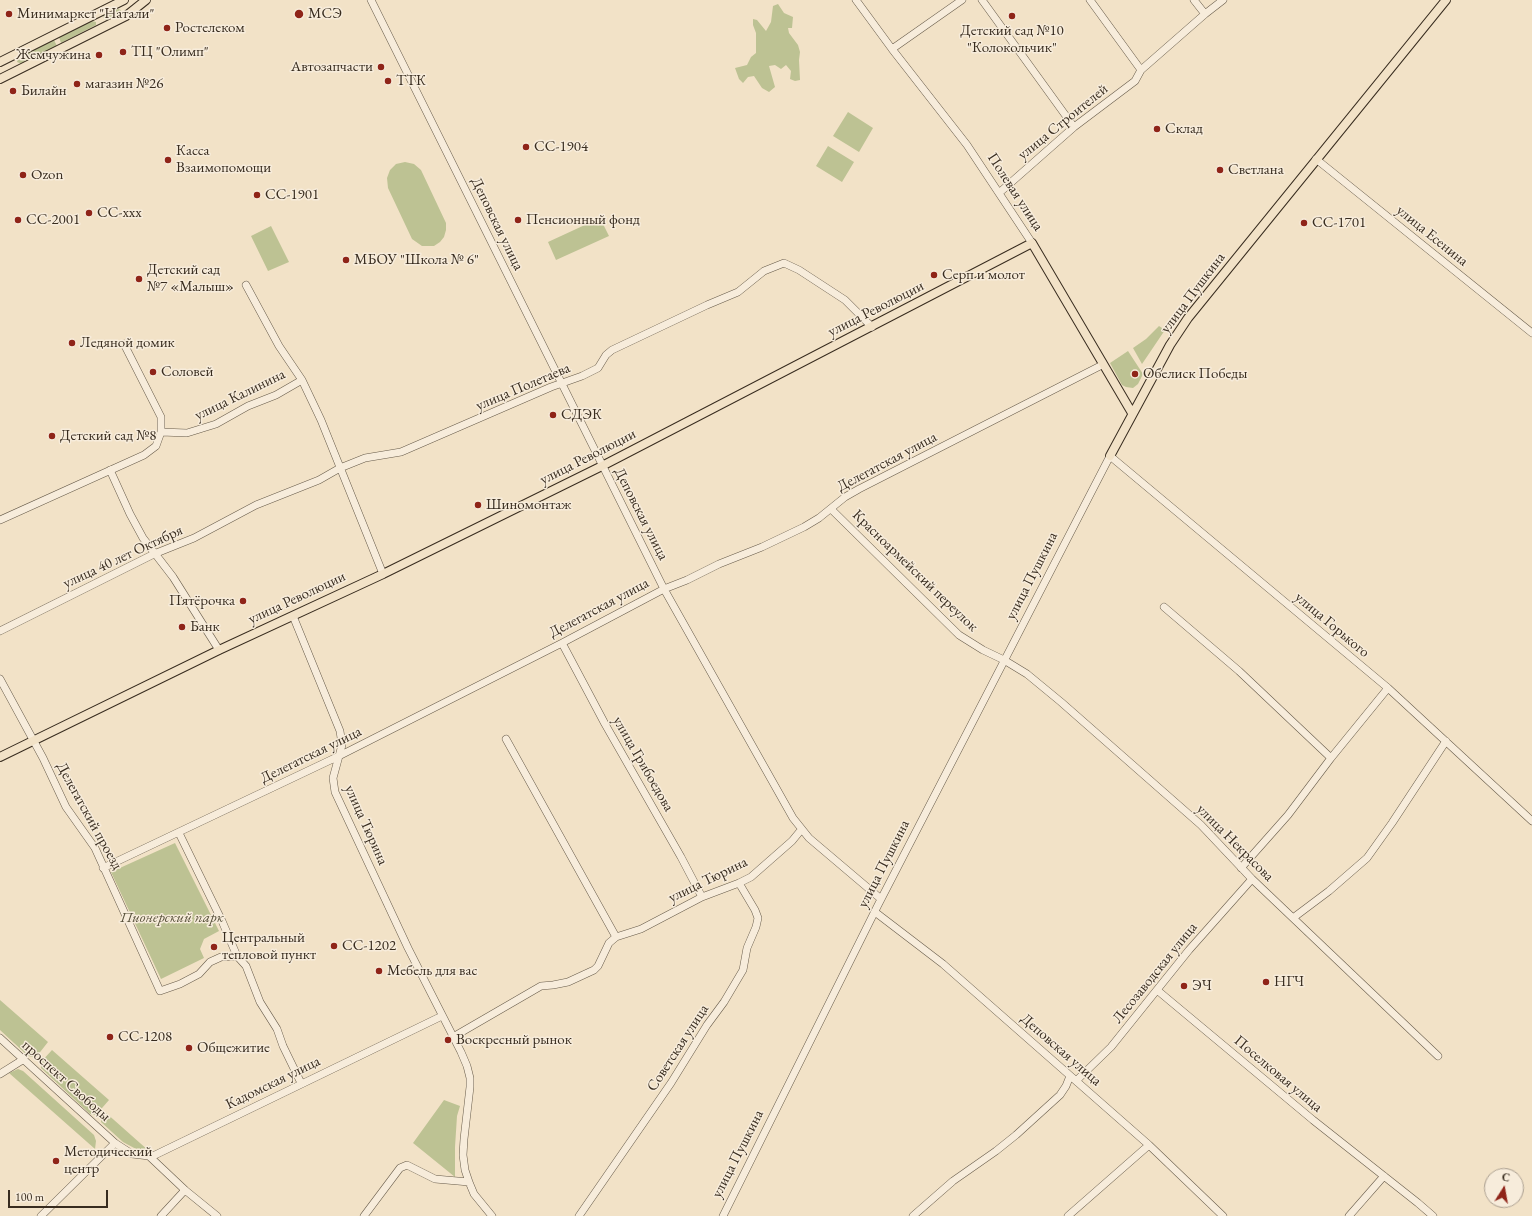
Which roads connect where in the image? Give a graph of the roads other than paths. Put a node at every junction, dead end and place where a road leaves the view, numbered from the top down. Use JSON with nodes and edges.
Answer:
{"nodes":[{"id":1,"x":124,"y":0,"type":"edge"},
{"id":2,"x":146,"y":0,"type":"edge"},
{"id":3,"x":371,"y":0,"type":"edge"},
{"id":4,"x":856,"y":0,"type":"edge"},
{"id":5,"x":962,"y":0,"type":"edge"},
{"id":6,"x":982,"y":0,"type":"edge"},
{"id":7,"x":1090,"y":0,"type":"edge"},
{"id":8,"x":1194,"y":0,"type":"edge"},
{"id":9,"x":1223,"y":0,"type":"edge"},
{"id":10,"x":1446,"y":0,"type":"edge"},
{"id":11,"x":1205,"y":14,"type":"junction"},
{"id":12,"x":892,"y":49,"type":"junction"},
{"id":13,"x":0,"y":62,"type":"edge"},
{"id":14,"x":1141,"y":70,"type":"junction"},
{"id":15,"x":0,"y":79,"type":"edge"},
{"id":16,"x":1074,"y":127,"type":"junction"},
{"id":17,"x":1316,"y":159,"type":"junction"},
{"id":18,"x":999,"y":193,"type":"junction"},
{"id":19,"x":1032,"y":243,"type":"junction"},
{"id":20,"x":246,"y":285,"type":"dead end"},
{"id":21,"x":872,"y":327,"type":"junction"},
{"id":22,"x":1532,"y":333,"type":"edge"},
{"id":23,"x":124,"y":344,"type":"dead end"},
{"id":24,"x":1102,"y":365,"type":"junction"},
{"id":25,"x":302,"y":380,"type":"junction"},
{"id":26,"x":561,"y":384,"type":"junction"},
{"id":27,"x":1132,"y":413,"type":"junction"},
{"id":28,"x":161,"y":432,"type":"junction"},
{"id":29,"x":1110,"y":456,"type":"junction"},
{"id":30,"x":602,"y":466,"type":"junction"},
{"id":31,"x":340,"y":468,"type":"junction"},
{"id":32,"x":110,"y":470,"type":"junction"},
{"id":33,"x":256,"y":505,"type":"joint"},
{"id":34,"x":831,"y":509,"type":"junction"},
{"id":35,"x":0,"y":520,"type":"edge"},
{"id":36,"x":154,"y":554,"type":"junction"},
{"id":37,"x":383,"y":574,"type":"junction"},
{"id":38,"x":664,"y":589,"type":"junction"},
{"id":39,"x":1164,"y":607,"type":"dead end"},
{"id":40,"x":293,"y":616,"type":"junction"},
{"id":41,"x":0,"y":631,"type":"edge"},
{"id":42,"x":562,"y":643,"type":"junction"},
{"id":43,"x":219,"y":650,"type":"junction"},
{"id":44,"x":1004,"y":660,"type":"junction"},
{"id":45,"x":0,"y":679,"type":"edge"},
{"id":46,"x":1388,"y":688,"type":"junction"},
{"id":47,"x":506,"y":739,"type":"dead end"},
{"id":48,"x":34,"y":740,"type":"junction"},
{"id":49,"x":1446,"y":741,"type":"junction"},
{"id":50,"x":339,"y":756,"type":"junction"},
{"id":51,"x":0,"y":757,"type":"edge"},
{"id":52,"x":1331,"y":758,"type":"junction"},
{"id":53,"x":1532,"y":821,"type":"edge"},
{"id":54,"x":801,"y":830,"type":"junction"},
{"id":55,"x":179,"y":833,"type":"junction"},
{"id":56,"x":104,"y":868,"type":"junction"},
{"id":57,"x":1241,"y":868,"type":"junction"},
{"id":58,"x":1252,"y":879,"type":"junction"},
{"id":59,"x":739,"y":883,"type":"junction"},
{"id":60,"x":702,"y":897,"type":"junction"},
{"id":61,"x":881,"y":899,"type":"junction"},
{"id":62,"x":875,"y":912,"type":"junction"},
{"id":63,"x":1293,"y":918,"type":"junction"},
{"id":64,"x":616,"y":937,"type":"junction"},
{"id":65,"x":237,"y":956,"type":"junction"},
{"id":66,"x":1157,"y":990,"type":"junction"},
{"id":67,"x":442,"y":1016,"type":"junction"},
{"id":68,"x":453,"y":1037,"type":"junction"},
{"id":69,"x":0,"y":1038,"type":"edge"},
{"id":70,"x":1438,"y":1056,"type":"dead end"},
{"id":71,"x":24,"y":1059,"type":"junction"},
{"id":72,"x":0,"y":1074,"type":"edge"},
{"id":73,"x":1070,"y":1076,"type":"junction"},
{"id":74,"x":1076,"y":1081,"type":"junction"},
{"id":75,"x":301,"y":1083,"type":"junction"},
{"id":76,"x":115,"y":1143,"type":"junction"},
{"id":77,"x":1148,"y":1145,"type":"junction"},
{"id":78,"x":149,"y":1156,"type":"junction"},
{"id":79,"x":1384,"y":1176,"type":"junction"},
{"id":80,"x":469,"y":1182,"type":"junction"},
{"id":81,"x":185,"y":1190,"type":"junction"},
{"id":82,"x":489,"y":1215,"type":"edge"},
{"id":83,"x":41,"y":1216,"type":"edge"},
{"id":84,"x":160,"y":1216,"type":"edge"},
{"id":85,"x":217,"y":1216,"type":"edge"},
{"id":86,"x":364,"y":1216,"type":"edge"},
{"id":87,"x":579,"y":1216,"type":"edge"},
{"id":88,"x":723,"y":1216,"type":"edge"},
{"id":89,"x":913,"y":1216,"type":"edge"},
{"id":90,"x":1068,"y":1216,"type":"edge"},
{"id":91,"x":1223,"y":1216,"type":"edge"},
{"id":92,"x":1349,"y":1216,"type":"edge"},
{"id":93,"x":1433,"y":1216,"type":"edge"}],
"edges":[{"from":1,"to":13,"type":"main road"},
{"from":2,"to":15,"type":"main road"},
{"from":3,"to":26,"type":"street","name":"Деповская улица"},
{"from":4,"to":12,"type":"street","name":"Полевая улица"},
{"from":5,"to":12,"type":"street"},
{"from":6,"to":16,"type":"street"},
{"from":7,"to":14,"type":"street"},
{"from":8,"to":11,"type":"street"},
{"from":9,"to":11,"type":"street","name":"улица Строителей"},
{"from":10,"to":17,"type":"main road","name":"улица Пушкина"},
{"from":11,"to":14,"type":"street","name":"улица Строителей"},
{"from":12,"to":18,"type":"street","name":"Полевая улица"},
{"from":14,"to":16,"type":"street","name":"улица Строителей"},
{"from":16,"to":18,"type":"street","name":"улица Строителей"},
{"from":17,"to":22,"type":"street","name":"улица Есенина"},
{"from":17,"to":27,"type":"main road","name":"улица Пушкина"},
{"from":18,"to":19,"type":"street","name":"Полевая улица"},
{"from":19,"to":21,"type":"main road","name":"улица Революции"},
{"from":19,"to":24,"type":"main road","name":"Полевая улица"},
{"from":20,"to":25,"type":"street"},
{"from":21,"to":26,"type":"street","name":"улица Полетаева"},
{"from":21,"to":30,"type":"main road","name":"улица Революции"},
{"from":23,"to":28,"type":"street"},
{"from":24,"to":27,"type":"main road","name":"Полевая улица"},
{"from":24,"to":34,"type":"street","name":"Делегатская улица"},
{"from":25,"to":28,"type":"street","name":"улица Калинина"},
{"from":25,"to":31,"type":"street"},
{"from":26,"to":30,"type":"street","name":"Деповская улица"},
{"from":26,"to":31,"type":"street","name":"улица Полетаева"},
{"from":27,"to":29,"type":"main road","name":"улица Пушкина"},
{"from":28,"to":32,"type":"street"},
{"from":29,"to":44,"type":"street","name":"улица Пушкина"},
{"from":29,"to":46,"type":"street","name":"улица Горького"},
{"from":30,"to":37,"type":"main road","name":"улица Революции"},
{"from":30,"to":38,"type":"street","name":"Деповская улица"},
{"from":31,"to":33,"type":"street","name":"улица Полетаева"},
{"from":31,"to":37,"type":"street"},
{"from":32,"to":35,"type":"street"},
{"from":32,"to":36,"type":"street"},
{"from":33,"to":36,"type":"street","name":"улица 40 лет Октября"},
{"from":34,"to":38,"type":"street","name":"Делегатская улица"},
{"from":34,"to":44,"type":"street","name":"Красноармейский переулок"},
{"from":36,"to":41,"type":"street","name":"улица 40 лет Октября"},
{"from":36,"to":43,"type":"street"},
{"from":37,"to":40,"type":"main road","name":"улица Революции"},
{"from":38,"to":42,"type":"street","name":"Делегатская улица"},
{"from":38,"to":54,"type":"street","name":"Деповская улица"},
{"from":39,"to":52,"type":"street"},
{"from":40,"to":43,"type":"main road","name":"улица Революции"},
{"from":40,"to":50,"type":"street","name":"улица Тюрина"},
{"from":42,"to":50,"type":"street","name":"Делегатская улица"},
{"from":42,"to":60,"type":"street","name":"улица Грибоедова"},
{"from":43,"to":48,"type":"main road","name":"улица Революции"},
{"from":44,"to":57,"type":"street","name":"улица Некрасова"},
{"from":44,"to":61,"type":"street","name":"улица Пушкина"},
{"from":45,"to":48,"type":"street","name":"Делегатский проезд"},
{"from":46,"to":49,"type":"street","name":"улица Горького"},
{"from":46,"to":52,"type":"street"},
{"from":47,"to":64,"type":"street"},
{"from":48,"to":51,"type":"main road","name":"улица Революции"},
{"from":48,"to":56,"type":"street","name":"Делегатский проезд"},
{"from":49,"to":53,"type":"street","name":"улица Горького"},
{"from":49,"to":63,"type":"street"},
{"from":50,"to":55,"type":"street","name":"Делегатская улица"},
{"from":50,"to":67,"type":"street","name":"улица Тюрина"},
{"from":52,"to":57,"type":"street"},
{"from":54,"to":59,"type":"street","name":"улица Тюрина"},
{"from":54,"to":61,"type":"street","name":"Деповская улица"},
{"from":55,"to":56,"type":"street","name":"Делегатская улица"},
{"from":55,"to":65,"type":"street"},
{"from":56,"to":65,"type":"street","name":"Делегатский проезд"},
{"from":57,"to":58,"type":"street","name":"улица Некрасова"},
{"from":58,"to":63,"type":"street","name":"улица Некрасова"},
{"from":58,"to":66,"type":"street","name":"Лесозаводская улица"},
{"from":59,"to":60,"type":"street","name":"улица Тюрина"},
{"from":59,"to":87,"type":"street","name":"Советская улица"},
{"from":60,"to":64,"type":"street","name":"улица Тюрина"},
{"from":61,"to":62,"type":"street","name":"улица Пушкина"},
{"from":62,"to":73,"type":"street","name":"Деповская улица"},
{"from":62,"to":88,"type":"street","name":"улица Пушкина"},
{"from":63,"to":70,"type":"street","name":"улица Некрасова"},
{"from":64,"to":68,"type":"street"},
{"from":65,"to":75,"type":"street"},
{"from":66,"to":74,"type":"street","name":"Лесозаводская улица"},
{"from":66,"to":79,"type":"street","name":"Поселковая улица"},
{"from":67,"to":68,"type":"street","name":"улица Тюрина"},
{"from":67,"to":75,"type":"street","name":"Кадомская улица"},
{"from":68,"to":80,"type":"street","name":"улица Тюрина"},
{"from":69,"to":71,"type":"street","name":"проспект Свободы"},
{"from":71,"to":72,"type":"street"},
{"from":71,"to":76,"type":"street","name":"проспект Свободы"},
{"from":73,"to":74,"type":"street","name":"Деповская улица"},
{"from":73,"to":89,"type":"street"},
{"from":74,"to":77,"type":"street","name":"Деповская улица"},
{"from":75,"to":78,"type":"street","name":"Кадомская улица"},
{"from":76,"to":78,"type":"street"},
{"from":76,"to":83,"type":"street"},
{"from":77,"to":90,"type":"street"},
{"from":77,"to":91,"type":"street","name":"Деповская улица"},
{"from":78,"to":81,"type":"street"},
{"from":79,"to":92,"type":"street"},
{"from":79,"to":93,"type":"street","name":"Поселковая улица"},
{"from":80,"to":82,"type":"street","name":"улица Тюрина"},
{"from":80,"to":86,"type":"street"},
{"from":81,"to":84,"type":"street"},
{"from":81,"to":85,"type":"street"}]}
